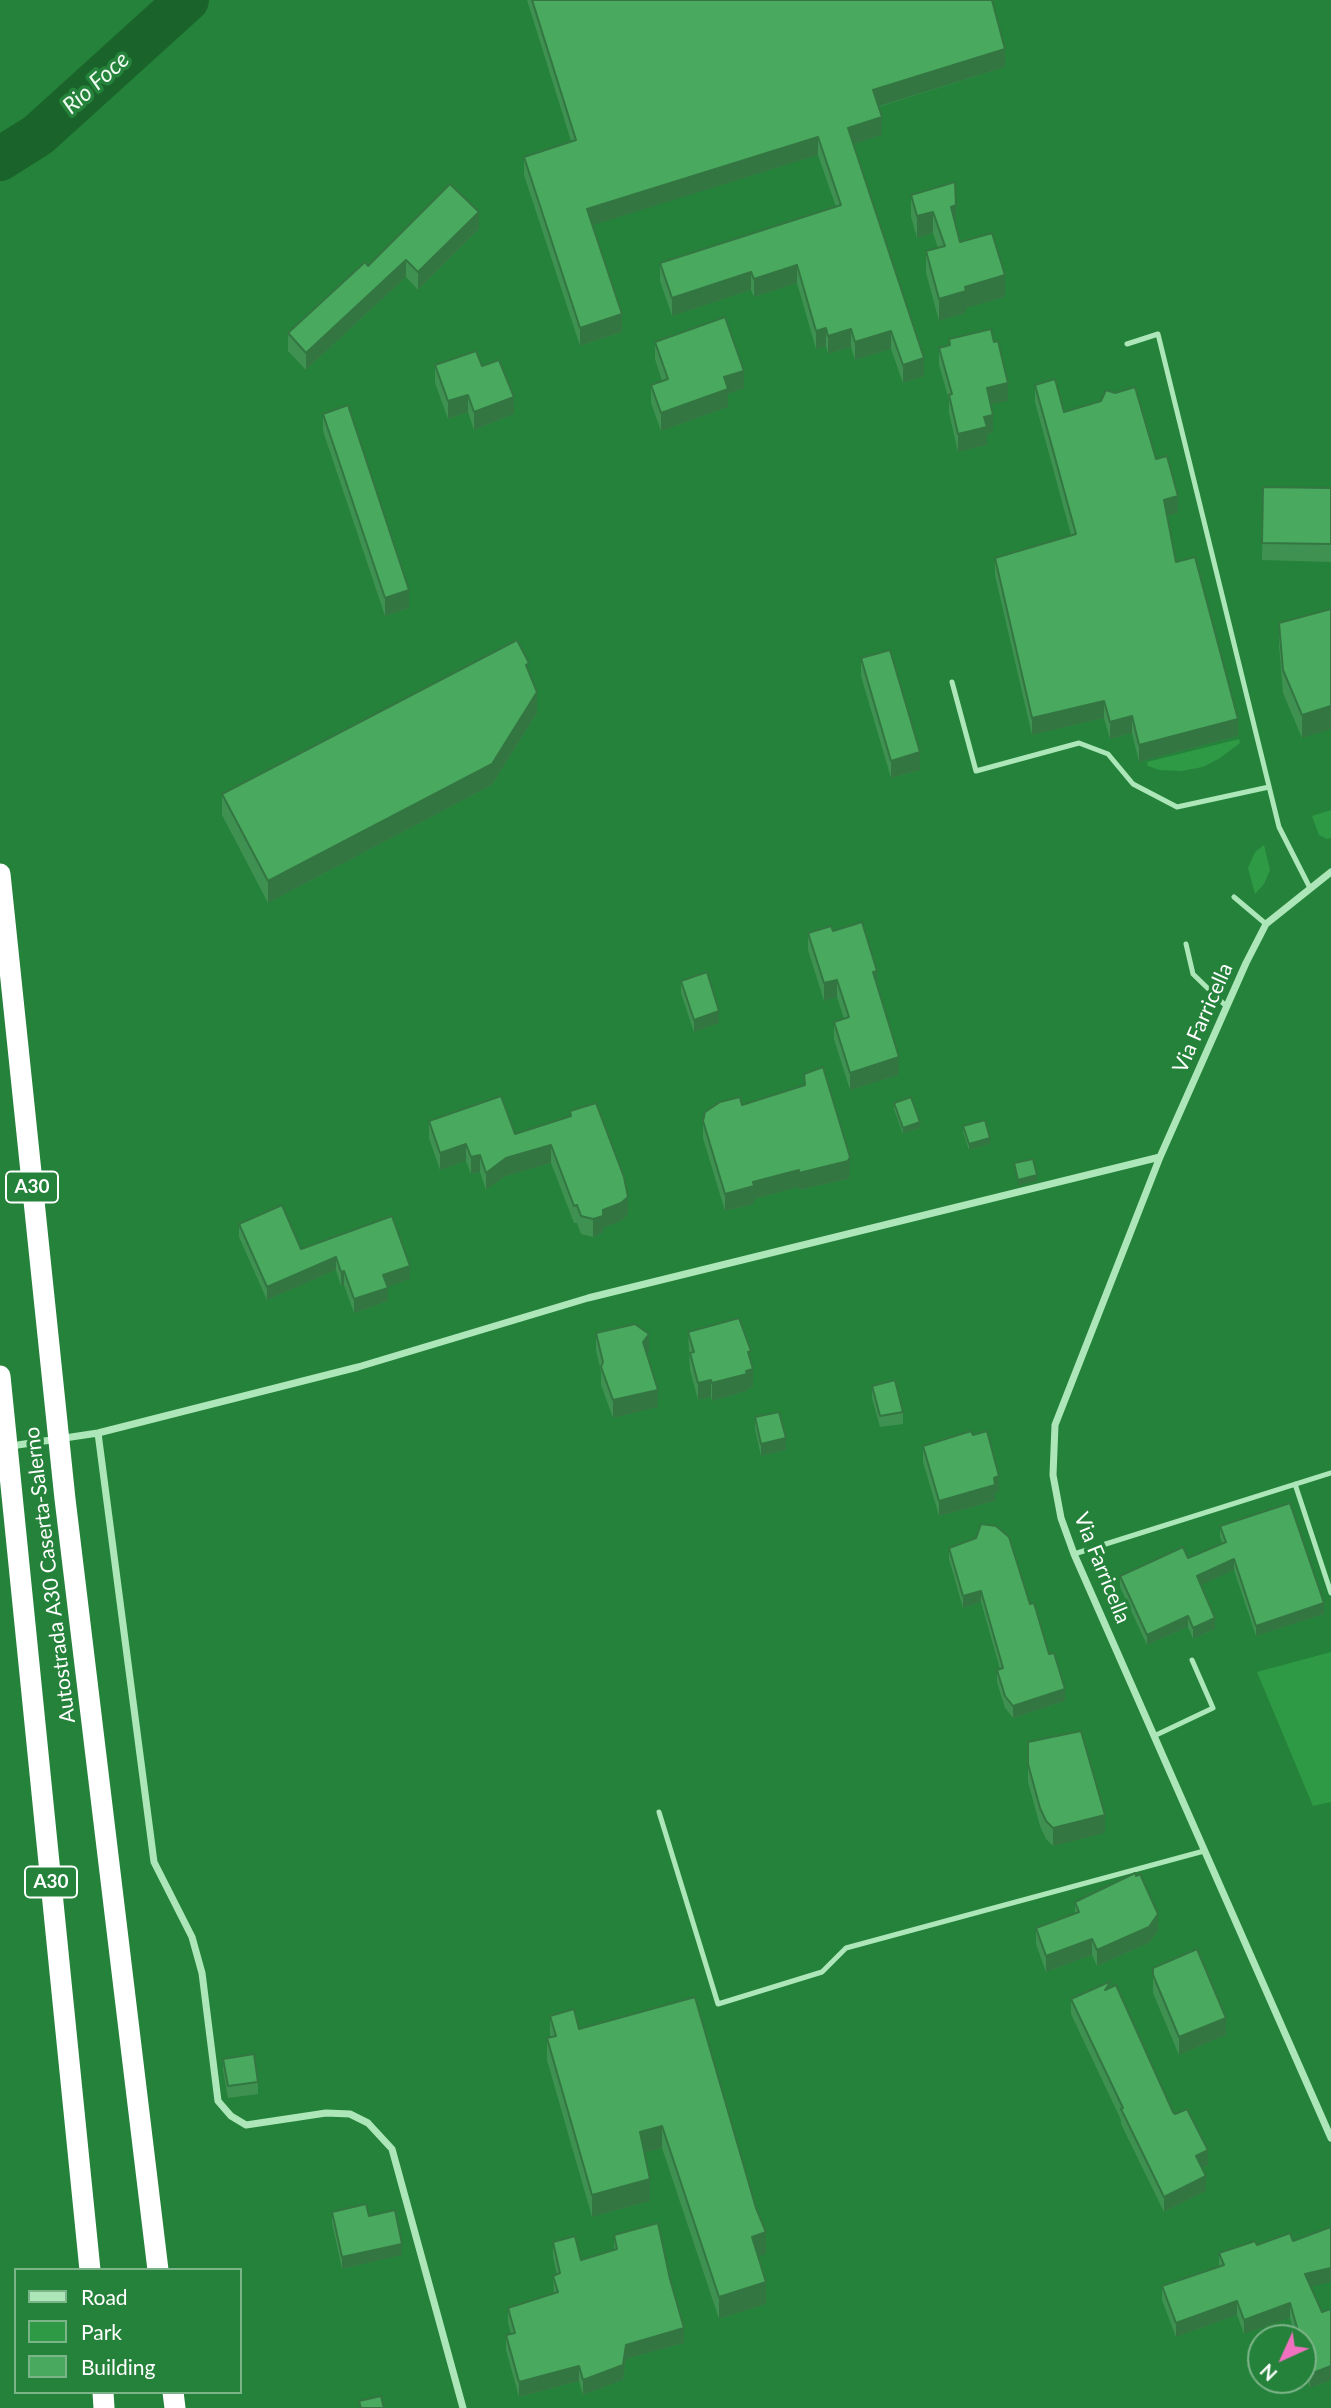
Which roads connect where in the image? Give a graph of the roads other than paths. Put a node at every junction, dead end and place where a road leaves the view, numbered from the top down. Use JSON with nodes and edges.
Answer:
{"nodes":[{"id":1,"x":1127,"y":344,"type":"dead end"},
{"id":2,"x":952,"y":682,"type":"dead end"},
{"id":3,"x":1269,"y":788,"type":"junction"},
{"id":4,"x":1331,"y":872,"type":"edge"},
{"id":5,"x":0,"y":874,"type":"edge"},
{"id":6,"x":1310,"y":888,"type":"junction"},
{"id":7,"x":1234,"y":897,"type":"dead end"},
{"id":8,"x":1266,"y":924,"type":"junction"},
{"id":9,"x":1186,"y":944,"type":"dead end"},
{"id":10,"x":1227,"y":1007,"type":"junction"},
{"id":11,"x":1160,"y":1157,"type":"junction"},
{"id":12,"x":0,"y":1376,"type":"edge"},
{"id":13,"x":98,"y":1433,"type":"junction"},
{"id":14,"x":0,"y":1447,"type":"edge"},
{"id":15,"x":1331,"y":1473,"type":"edge"},
{"id":16,"x":1295,"y":1484,"type":"junction"},
{"id":17,"x":1074,"y":1554,"type":"junction"},
{"id":18,"x":1331,"y":1592,"type":"edge"},
{"id":19,"x":1192,"y":1660,"type":"dead end"},
{"id":20,"x":1154,"y":1736,"type":"junction"},
{"id":21,"x":659,"y":1812,"type":"dead end"},
{"id":22,"x":1204,"y":1852,"type":"junction"},
{"id":23,"x":1331,"y":2138,"type":"edge"},
{"id":24,"x":90,"y":2268,"type":"edge"},
{"id":25,"x":158,"y":2268,"type":"edge"},
{"id":26,"x":463,"y":2408,"type":"edge"}],
"edges":[{"from":1,"to":3,"type":"lane"},
{"from":2,"to":3,"type":"lane"},
{"from":3,"to":6,"type":"lane"},
{"from":4,"to":6,"type":"street","name":"Via Farricella"},
{"from":5,"to":25,"type":"highway","name":"Autostrada A30 Caserta-Salerno","number":"A30"},
{"from":6,"to":8,"type":"street","name":"Via Farricella"},
{"from":7,"to":8,"type":"lane"},
{"from":8,"to":10,"type":"street","name":"Via Farricella"},
{"from":9,"to":10,"type":"lane"},
{"from":10,"to":11,"type":"street","name":"Via Farricella"},
{"from":11,"to":13,"type":"street"},
{"from":11,"to":17,"type":"street","name":"Via Farricella"},
{"from":12,"to":24,"type":"highway","name":"Autostrada A30 Caserta-Salerno","number":"A30"},
{"from":13,"to":14,"type":"street"},
{"from":13,"to":26,"type":"street"},
{"from":15,"to":16,"type":"lane"},
{"from":16,"to":17,"type":"lane"},
{"from":16,"to":18,"type":"lane"},
{"from":17,"to":20,"type":"street","name":"Via Farricella"},
{"from":19,"to":20,"type":"lane"},
{"from":20,"to":22,"type":"street","name":"Via Farricella"},
{"from":21,"to":22,"type":"lane"},
{"from":22,"to":23,"type":"street","name":"Via Farricella"}]}
